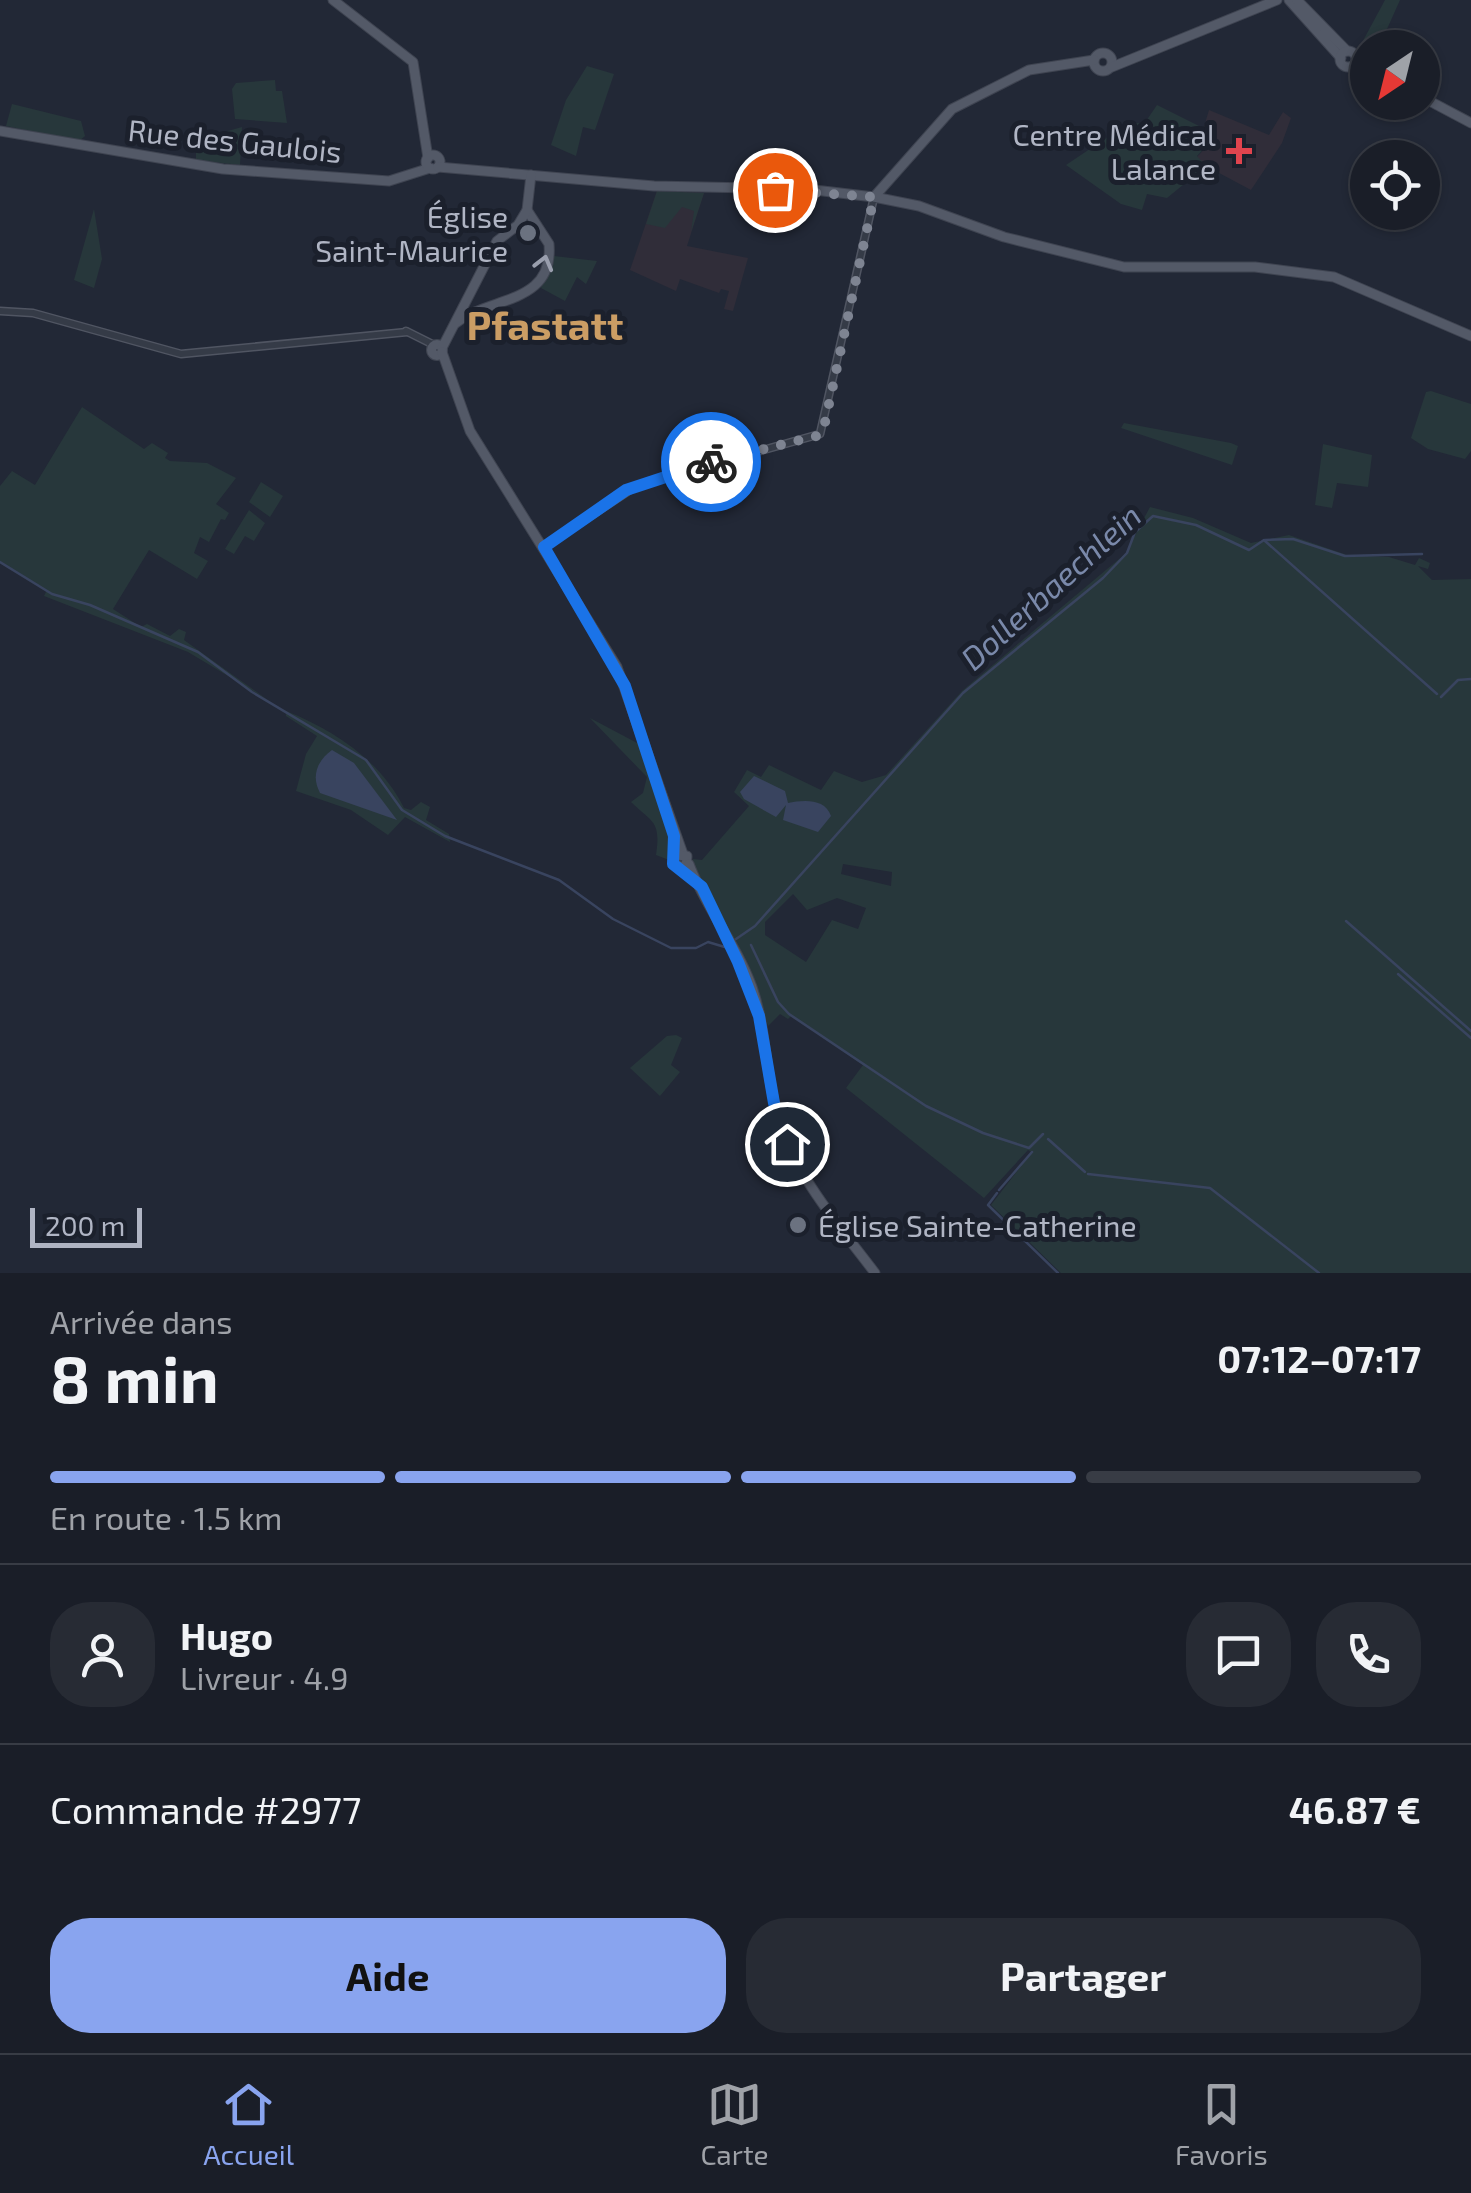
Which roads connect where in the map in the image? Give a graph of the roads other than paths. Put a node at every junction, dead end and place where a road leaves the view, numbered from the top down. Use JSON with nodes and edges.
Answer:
{"nodes":[{"id":1,"x":333,"y":0,"type":"edge"},
{"id":2,"x":1263,"y":0,"type":"edge"},
{"id":3,"x":1277,"y":0,"type":"edge"},
{"id":4,"x":1289,"y":0,"type":"edge"},
{"id":5,"x":1297,"y":0,"type":"edge"},
{"id":6,"x":1215,"y":21,"type":"junction"},
{"id":7,"x":1350,"y":51,"type":"edge"},
{"id":8,"x":1344,"y":54,"type":"junction"},
{"id":9,"x":1112,"y":62,"type":"junction"},
{"id":10,"x":1350,"y":63,"type":"edge"},
{"id":11,"x":1094,"y":64,"type":"junction"},
{"id":12,"x":1440,"y":106,"type":"edge"},
{"id":13,"x":1471,"y":122,"type":"edge"},
{"id":14,"x":0,"y":131,"type":"edge"},
{"id":15,"x":435,"y":162,"type":"junction"},
{"id":16,"x":535,"y":175,"type":"junction"},
{"id":17,"x":874,"y":197,"type":"junction"},
{"id":18,"x":527,"y":210,"type":"junction"},
{"id":19,"x":0,"y":310,"type":"edge"},
{"id":20,"x":454,"y":324,"type":"junction"},
{"id":21,"x":1471,"y":336,"type":"edge"},
{"id":22,"x":439,"y":347,"type":"junction"},
{"id":23,"x":544,"y":547,"type":"junction"},
{"id":24,"x":875,"y":1273,"type":"edge"}],
"edges":[{"from":1,"to":15,"type":"main road"},
{"from":2,"to":6,"type":"main road"},
{"from":3,"to":6,"type":"main road"},
{"from":4,"to":8,"type":"main road"},
{"from":5,"to":8,"type":"main road"},
{"from":6,"to":9,"type":"main road"},
{"from":7,"to":8,"type":"main road"},
{"from":8,"to":10,"type":"main road"},
{"from":9,"to":11,"type":"main road"},
{"from":9,"to":11,"type":"main road"},
{"from":11,"to":17,"type":"main road"},
{"from":12,"to":13,"type":"main road"},
{"from":14,"to":15,"type":"main road","name":"Rue des Gaulois"},
{"from":15,"to":16,"type":"main road"},
{"from":16,"to":17,"type":"main road"},
{"from":16,"to":18,"type":"main road"},
{"from":17,"to":21,"type":"main road"},
{"from":17,"to":23,"type":"street"},
{"from":18,"to":20,"type":"main road"},
{"from":20,"to":18,"type":"main road","one_way":true},
{"from":19,"to":22,"type":"street"},
{"from":20,"to":22,"type":"main road"},
{"from":22,"to":23,"type":"main road"},
{"from":23,"to":24,"type":"main road"}]}
